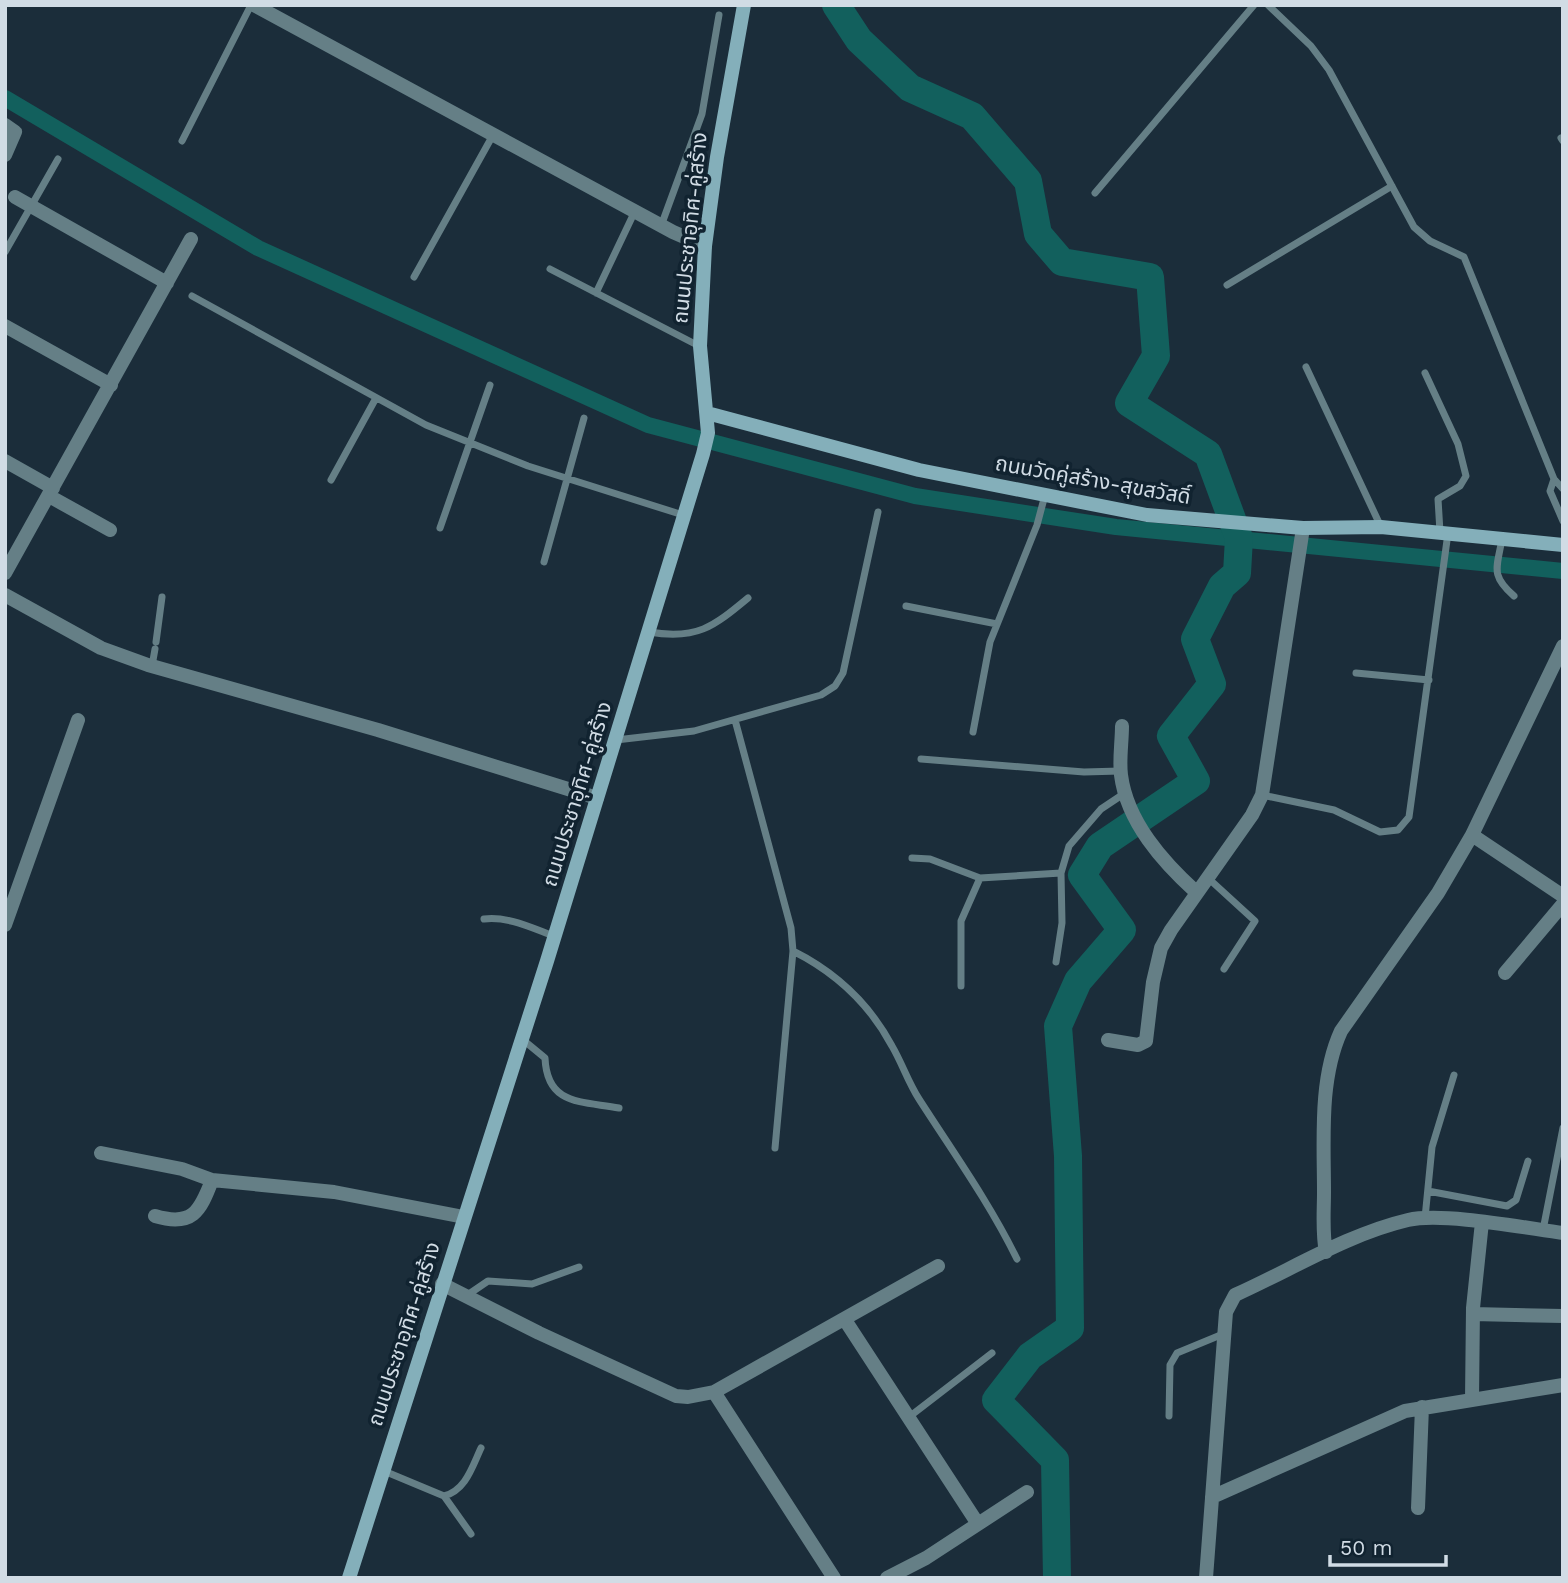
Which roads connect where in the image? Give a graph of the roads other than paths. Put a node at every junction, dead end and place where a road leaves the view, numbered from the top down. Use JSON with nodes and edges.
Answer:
{"nodes":[{"id":1,"x":252,"y":5,"type":"edge"},
{"id":2,"x":744,"y":5,"type":"edge"},
{"id":3,"x":1254,"y":5,"type":"edge"},
{"id":4,"x":1268,"y":5,"type":"edge"},
{"id":5,"x":719,"y":15,"type":"dead end"},
{"id":6,"x":5,"y":125,"type":"edge"},
{"id":7,"x":493,"y":135,"type":"junction"},
{"id":8,"x":182,"y":141,"type":"dead end"},
{"id":9,"x":5,"y":155,"type":"edge"},
{"id":10,"x":58,"y":159,"type":"dead end"},
{"id":11,"x":1392,"y":186,"type":"junction"},
{"id":12,"x":1095,"y":194,"type":"dead end"},
{"id":13,"x":15,"y":197,"type":"dead end"},
{"id":14,"x":31,"y":206,"type":"junction"},
{"id":15,"x":635,"y":211,"type":"junction"},
{"id":16,"x":661,"y":226,"type":"junction"},
{"id":17,"x":191,"y":239,"type":"dead end"},
{"id":18,"x":705,"y":246,"type":"junction"},
{"id":19,"x":5,"y":253,"type":"edge"},
{"id":20,"x":550,"y":270,"type":"dead end"},
{"id":21,"x":414,"y":277,"type":"dead end"},
{"id":22,"x":167,"y":282,"type":"junction"},
{"id":23,"x":1227,"y":285,"type":"dead end"},
{"id":24,"x":596,"y":293,"type":"junction"},
{"id":25,"x":192,"y":296,"type":"dead end"},
{"id":26,"x":5,"y":326,"type":"edge"},
{"id":27,"x":700,"y":346,"type":"junction"},
{"id":28,"x":1306,"y":367,"type":"dead end"},
{"id":29,"x":1425,"y":373,"type":"dead end"},
{"id":30,"x":111,"y":385,"type":"junction"},
{"id":31,"x":490,"y":385,"type":"dead end"},
{"id":32,"x":376,"y":398,"type":"junction"},
{"id":33,"x":707,"y":413,"type":"junction"},
{"id":34,"x":584,"y":418,"type":"dead end"},
{"id":35,"x":471,"y":443,"type":"junction"},
{"id":36,"x":5,"y":461,"type":"edge"},
{"id":37,"x":568,"y":478,"type":"junction"},
{"id":38,"x":1553,"y":479,"type":"junction"},
{"id":39,"x":331,"y":480,"type":"dead end"},
{"id":40,"x":1563,"y":489,"type":"edge"},
{"id":41,"x":51,"y":492,"type":"junction"},
{"id":42,"x":1043,"y":501,"type":"junction"},
{"id":43,"x":878,"y":512,"type":"dead end"},
{"id":44,"x":683,"y":515,"type":"junction"},
{"id":45,"x":1563,"y":521,"type":"edge"},
{"id":46,"x":1381,"y":527,"type":"junction"},
{"id":47,"x":440,"y":528,"type":"dead end"},
{"id":48,"x":1303,"y":528,"type":"junction"},
{"id":49,"x":110,"y":530,"type":"dead end"},
{"id":50,"x":1444,"y":533,"type":"junction"},
{"id":51,"x":1502,"y":538,"type":"junction"},
{"id":52,"x":1563,"y":545,"type":"edge"},
{"id":53,"x":544,"y":562,"type":"dead end"},
{"id":54,"x":5,"y":573,"type":"edge"},
{"id":55,"x":5,"y":595,"type":"edge"},
{"id":56,"x":1514,"y":596,"type":"dead end"},
{"id":57,"x":162,"y":597,"type":"dead end"},
{"id":58,"x":748,"y":598,"type":"dead end"},
{"id":59,"x":906,"y":606,"type":"dead end"},
{"id":60,"x":997,"y":624,"type":"junction"},
{"id":61,"x":649,"y":632,"type":"junction"},
{"id":62,"x":1563,"y":646,"type":"edge"},
{"id":63,"x":151,"y":667,"type":"junction"},
{"id":64,"x":1356,"y":673,"type":"dead end"},
{"id":65,"x":1429,"y":680,"type":"junction"},
{"id":66,"x":78,"y":720,"type":"dead end"},
{"id":67,"x":735,"y":720,"type":"junction"},
{"id":68,"x":1122,"y":726,"type":"dead end"},
{"id":69,"x":972,"y":732,"type":"dead end"},
{"id":70,"x":616,"y":740,"type":"junction"},
{"id":71,"x":921,"y":759,"type":"dead end"},
{"id":72,"x":1121,"y":771,"type":"junction"},
{"id":73,"x":1126,"y":793,"type":"junction"},
{"id":74,"x":1262,"y":795,"type":"junction"},
{"id":75,"x":597,"y":798,"type":"junction"},
{"id":76,"x":1472,"y":835,"type":"junction"},
{"id":77,"x":912,"y":858,"type":"dead end"},
{"id":78,"x":1061,"y":873,"type":"junction"},
{"id":79,"x":1208,"y":877,"type":"junction"},
{"id":80,"x":980,"y":878,"type":"junction"},
{"id":81,"x":1196,"y":892,"type":"junction"},
{"id":82,"x":1563,"y":896,"type":"edge"},
{"id":83,"x":1563,"y":904,"type":"edge"},
{"id":84,"x":484,"y":919,"type":"dead end"},
{"id":85,"x":5,"y":925,"type":"edge"},
{"id":86,"x":554,"y":936,"type":"junction"},
{"id":87,"x":793,"y":951,"type":"junction"},
{"id":88,"x":1056,"y":962,"type":"dead end"},
{"id":89,"x":1224,"y":969,"type":"dead end"},
{"id":90,"x":1505,"y":973,"type":"dead end"},
{"id":91,"x":961,"y":986,"type":"dead end"},
{"id":92,"x":522,"y":1038,"type":"junction"},
{"id":93,"x":1108,"y":1040,"type":"dead end"},
{"id":94,"x":1454,"y":1075,"type":"dead end"},
{"id":95,"x":619,"y":1108,"type":"dead end"},
{"id":96,"x":1563,"y":1128,"type":"edge"},
{"id":97,"x":775,"y":1147,"type":"dead end"},
{"id":98,"x":101,"y":1153,"type":"dead end"},
{"id":99,"x":1528,"y":1161,"type":"dead end"},
{"id":100,"x":212,"y":1180,"type":"junction"},
{"id":101,"x":1428,"y":1191,"type":"junction"},
{"id":102,"x":155,"y":1216,"type":"dead end"},
{"id":103,"x":464,"y":1217,"type":"junction"},
{"id":104,"x":1425,"y":1218,"type":"junction"},
{"id":105,"x":1482,"y":1222,"type":"junction"},
{"id":106,"x":1543,"y":1230,"type":"junction"},
{"id":107,"x":1563,"y":1233,"type":"edge"},
{"id":108,"x":1326,"y":1252,"type":"junction"},
{"id":109,"x":1017,"y":1259,"type":"dead end"},
{"id":110,"x":938,"y":1266,"type":"dead end"},
{"id":111,"x":579,"y":1267,"type":"dead end"},
{"id":112,"x":442,"y":1284,"type":"junction"},
{"id":113,"x":466,"y":1296,"type":"junction"},
{"id":114,"x":1473,"y":1314,"type":"junction"},
{"id":115,"x":1563,"y":1315,"type":"edge"},
{"id":116,"x":845,"y":1320,"type":"junction"},
{"id":117,"x":1224,"y":1334,"type":"junction"},
{"id":118,"x":992,"y":1353,"type":"dead end"},
{"id":119,"x":1563,"y":1385,"type":"edge"},
{"id":120,"x":714,"y":1392,"type":"junction"},
{"id":121,"x":1472,"y":1399,"type":"junction"},
{"id":122,"x":1422,"y":1407,"type":"junction"},
{"id":123,"x":1169,"y":1416,"type":"dead end"},
{"id":124,"x":909,"y":1418,"type":"junction"},
{"id":125,"x":481,"y":1448,"type":"dead end"},
{"id":126,"x":383,"y":1471,"type":"junction"},
{"id":127,"x":1027,"y":1492,"type":"dead end"},
{"id":128,"x":444,"y":1496,"type":"junction"},
{"id":129,"x":1212,"y":1497,"type":"junction"},
{"id":130,"x":1418,"y":1508,"type":"dead end"},
{"id":131,"x":978,"y":1524,"type":"junction"},
{"id":132,"x":471,"y":1534,"type":"dead end"},
{"id":133,"x":349,"y":1578,"type":"edge"},
{"id":134,"x":834,"y":1578,"type":"edge"},
{"id":135,"x":887,"y":1578,"type":"edge"},
{"id":136,"x":1206,"y":1578,"type":"edge"}],
"edges":[{"from":1,"to":7,"type":"street"},
{"from":1,"to":8,"type":"lane"},
{"from":2,"to":18,"type":"main road","name":"ถนนประชาอุทิศ-คู่สร้าง"},
{"from":3,"to":12,"type":"lane"},
{"from":4,"to":11,"type":"lane"},
{"from":5,"to":16,"type":"lane"},
{"from":6,"to":9,"type":"street"},
{"from":7,"to":15,"type":"street"},
{"from":7,"to":21,"type":"lane"},
{"from":10,"to":14,"type":"lane"},
{"from":11,"to":23,"type":"lane"},
{"from":11,"to":38,"type":"lane"},
{"from":13,"to":14,"type":"street"},
{"from":14,"to":19,"type":"lane"},
{"from":14,"to":22,"type":"street"},
{"from":15,"to":16,"type":"street"},
{"from":15,"to":24,"type":"lane"},
{"from":16,"to":18,"type":"street"},
{"from":17,"to":22,"type":"street"},
{"from":18,"to":27,"type":"main road","name":"ถนนประชาอุทิศ-คู่สร้าง"},
{"from":20,"to":24,"type":"lane"},
{"from":22,"to":30,"type":"street"},
{"from":24,"to":27,"type":"lane"},
{"from":25,"to":32,"type":"lane"},
{"from":26,"to":30,"type":"street"},
{"from":27,"to":33,"type":"main road","name":"ถนนประชาอุทิศ-คู่สร้าง"},
{"from":28,"to":46,"type":"lane"},
{"from":29,"to":50,"type":"lane"},
{"from":30,"to":41,"type":"street"},
{"from":31,"to":35,"type":"lane"},
{"from":32,"to":35,"type":"lane"},
{"from":32,"to":39,"type":"lane"},
{"from":33,"to":42,"type":"main road","name":"ถนนวัดคู่สร้าง-สุขสวัสดิ์"},
{"from":33,"to":44,"type":"main road","name":"ถนนประชาอุทิศ-คู่สร้าง"},
{"from":34,"to":37,"type":"lane"},
{"from":35,"to":37,"type":"lane"},
{"from":35,"to":47,"type":"lane"},
{"from":36,"to":41,"type":"street"},
{"from":37,"to":44,"type":"lane"},
{"from":37,"to":53,"type":"lane"},
{"from":38,"to":40,"type":"lane"},
{"from":38,"to":45,"type":"lane"},
{"from":41,"to":49,"type":"street"},
{"from":41,"to":54,"type":"street"},
{"from":42,"to":48,"type":"main road","name":"ถนนวัดคู่สร้าง-สุขสวัสดิ์"},
{"from":42,"to":60,"type":"lane"},
{"from":43,"to":67,"type":"lane"},
{"from":44,"to":61,"type":"main road","name":"ถนนประชาอุทิศ-คู่สร้าง"},
{"from":46,"to":48,"type":"main road","name":"ถนนวัดคู่สร้าง-สุขสวัสดิ์"},
{"from":46,"to":50,"type":"main road","name":"ถนนวัดคู่สร้าง-สุขสวัสดิ์"},
{"from":48,"to":74,"type":"street"},
{"from":50,"to":51,"type":"main road","name":"ถนนวัดคู่สร้าง-สุขสวัสดิ์"},
{"from":50,"to":65,"type":"lane"},
{"from":51,"to":52,"type":"main road","name":"ถนนวัดคู่สร้าง-สุขสวัสดิ์"},
{"from":51,"to":56,"type":"lane"},
{"from":55,"to":63,"type":"street"},
{"from":57,"to":63,"type":"lane"},
{"from":58,"to":61,"type":"lane"},
{"from":59,"to":60,"type":"lane"},
{"from":60,"to":69,"type":"lane"},
{"from":61,"to":70,"type":"main road","name":"ถนนประชาอุทิศ-คู่สร้าง"},
{"from":62,"to":76,"type":"street"},
{"from":63,"to":75,"type":"street"},
{"from":64,"to":65,"type":"lane"},
{"from":65,"to":74,"type":"lane"},
{"from":66,"to":85,"type":"street"},
{"from":67,"to":70,"type":"lane"},
{"from":67,"to":87,"type":"lane"},
{"from":68,"to":72,"type":"street"},
{"from":70,"to":75,"type":"main road","name":"ถนนประชาอุทิศ-คู่สร้าง"},
{"from":71,"to":72,"type":"lane"},
{"from":72,"to":73,"type":"street"},
{"from":73,"to":78,"type":"lane"},
{"from":73,"to":81,"type":"street"},
{"from":74,"to":79,"type":"street"},
{"from":75,"to":86,"type":"main road","name":"ถนนประชาอุทิศ-คู่สร้าง"},
{"from":76,"to":82,"type":"street"},
{"from":76,"to":108,"type":"street"},
{"from":77,"to":80,"type":"lane"},
{"from":78,"to":80,"type":"lane"},
{"from":78,"to":88,"type":"lane"},
{"from":79,"to":81,"type":"street"},
{"from":79,"to":89,"type":"lane"},
{"from":80,"to":91,"type":"lane"},
{"from":81,"to":93,"type":"street"},
{"from":83,"to":90,"type":"street"},
{"from":84,"to":86,"type":"lane"},
{"from":86,"to":92,"type":"main road","name":"ถนนประชาอุทิศ-คู่สร้าง"},
{"from":87,"to":97,"type":"lane"},
{"from":87,"to":109,"type":"lane"},
{"from":92,"to":95,"type":"lane"},
{"from":92,"to":103,"type":"main road","name":"ถนนประชาอุทิศ-คู่สร้าง"},
{"from":94,"to":101,"type":"lane"},
{"from":96,"to":106,"type":"lane"},
{"from":98,"to":100,"type":"street"},
{"from":99,"to":101,"type":"lane"},
{"from":100,"to":102,"type":"street"},
{"from":100,"to":103,"type":"street"},
{"from":101,"to":104,"type":"lane"},
{"from":103,"to":112,"type":"main road","name":"ถนนประชาอุทิศ-คู่สร้าง"},
{"from":104,"to":105,"type":"street"},
{"from":104,"to":108,"type":"street"},
{"from":105,"to":106,"type":"street"},
{"from":105,"to":114,"type":"street"},
{"from":106,"to":107,"type":"street"},
{"from":108,"to":117,"type":"street"},
{"from":110,"to":116,"type":"street"},
{"from":111,"to":113,"type":"lane"},
{"from":112,"to":113,"type":"street"},
{"from":112,"to":126,"type":"main road","name":"ถนนประชาอุทิศ-คู่สร้าง"},
{"from":113,"to":120,"type":"street"},
{"from":114,"to":115,"type":"street"},
{"from":114,"to":121,"type":"street"},
{"from":116,"to":120,"type":"street"},
{"from":116,"to":124,"type":"street"},
{"from":117,"to":123,"type":"lane"},
{"from":117,"to":129,"type":"street"},
{"from":118,"to":124,"type":"lane"},
{"from":119,"to":121,"type":"street"},
{"from":120,"to":134,"type":"street"},
{"from":121,"to":122,"type":"street"},
{"from":122,"to":129,"type":"street"},
{"from":122,"to":130,"type":"street"},
{"from":124,"to":131,"type":"street"},
{"from":125,"to":128,"type":"lane"},
{"from":126,"to":128,"type":"lane"},
{"from":126,"to":133,"type":"main road","name":"ถนนประชาอุทิศ-คู่สร้าง"},
{"from":127,"to":131,"type":"street"},
{"from":128,"to":132,"type":"lane"},
{"from":129,"to":136,"type":"street"},
{"from":131,"to":135,"type":"street"}]}
